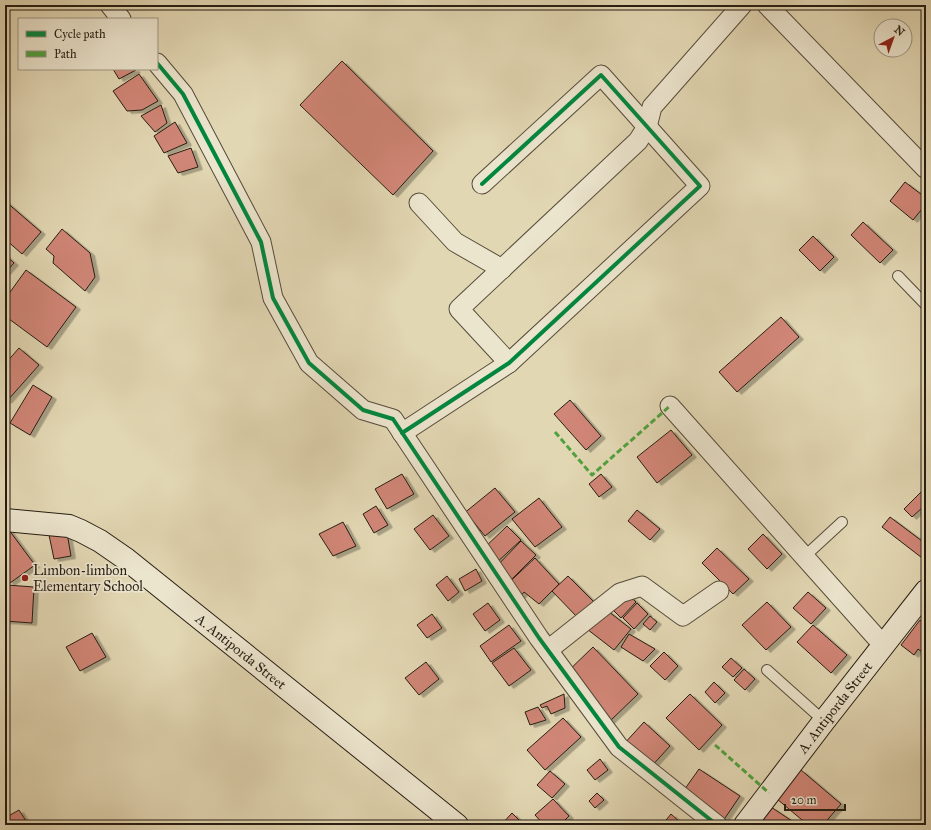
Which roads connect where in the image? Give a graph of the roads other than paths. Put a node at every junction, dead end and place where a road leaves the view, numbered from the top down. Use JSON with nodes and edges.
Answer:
{"nodes":[{"id":1,"x":110,"y":5,"type":"edge"},
{"id":2,"x":742,"y":5,"type":"edge"},
{"id":3,"x":767,"y":5,"type":"edge"},
{"id":4,"x":120,"y":18,"type":"edge"},
{"id":5,"x":158,"y":64,"type":"edge"},
{"id":6,"x":647,"y":127,"type":"junction"},
{"id":7,"x":926,"y":169,"type":"edge"},
{"id":8,"x":482,"y":184,"type":"dead end"},
{"id":9,"x":419,"y":202,"type":"dead end"},
{"id":10,"x":502,"y":269,"type":"junction"},
{"id":11,"x":898,"y":276,"type":"dead end"},
{"id":12,"x":926,"y":305,"type":"edge"},
{"id":13,"x":509,"y":363,"type":"junction"},
{"id":14,"x":670,"y":406,"type":"dead end"},
{"id":15,"x":402,"y":433,"type":"junction"},
{"id":16,"x":5,"y":520,"type":"edge"},
{"id":17,"x":842,"y":522,"type":"dead end"},
{"id":18,"x":804,"y":557,"type":"junction"},
{"id":19,"x":719,"y":591,"type":"dead end"},
{"id":20,"x":926,"y":591,"type":"edge"},
{"id":21,"x":883,"y":645,"type":"junction"},
{"id":22,"x":548,"y":650,"type":"junction"},
{"id":23,"x":767,"y":670,"type":"dead end"},
{"id":24,"x":824,"y":721,"type":"junction"},
{"id":25,"x":458,"y":825,"type":"edge"},
{"id":26,"x":717,"y":825,"type":"edge"},
{"id":27,"x":745,"y":825,"type":"edge"}],
"edges":[{"from":1,"to":4,"type":"street"},
{"from":2,"to":6,"type":"street"},
{"from":3,"to":7,"type":"street"},
{"from":5,"to":15,"type":"street"},
{"from":6,"to":8,"type":"street"},
{"from":6,"to":10,"type":"street"},
{"from":6,"to":13,"type":"street"},
{"from":9,"to":10,"type":"street"},
{"from":10,"to":13,"type":"street"},
{"from":11,"to":12,"type":"lane"},
{"from":13,"to":15,"type":"street"},
{"from":14,"to":18,"type":"street"},
{"from":15,"to":22,"type":"street"},
{"from":16,"to":25,"type":"street","name":"A. Antiporda Street"},
{"from":17,"to":18,"type":"lane"},
{"from":18,"to":21,"type":"street"},
{"from":19,"to":22,"type":"street"},
{"from":20,"to":21,"type":"street","name":"A. Antiporda Street"},
{"from":21,"to":24,"type":"street","name":"A. Antiporda Street"},
{"from":22,"to":26,"type":"street"},
{"from":23,"to":24,"type":"lane"},
{"from":24,"to":27,"type":"street","name":"A. Antiporda Street"}]}
